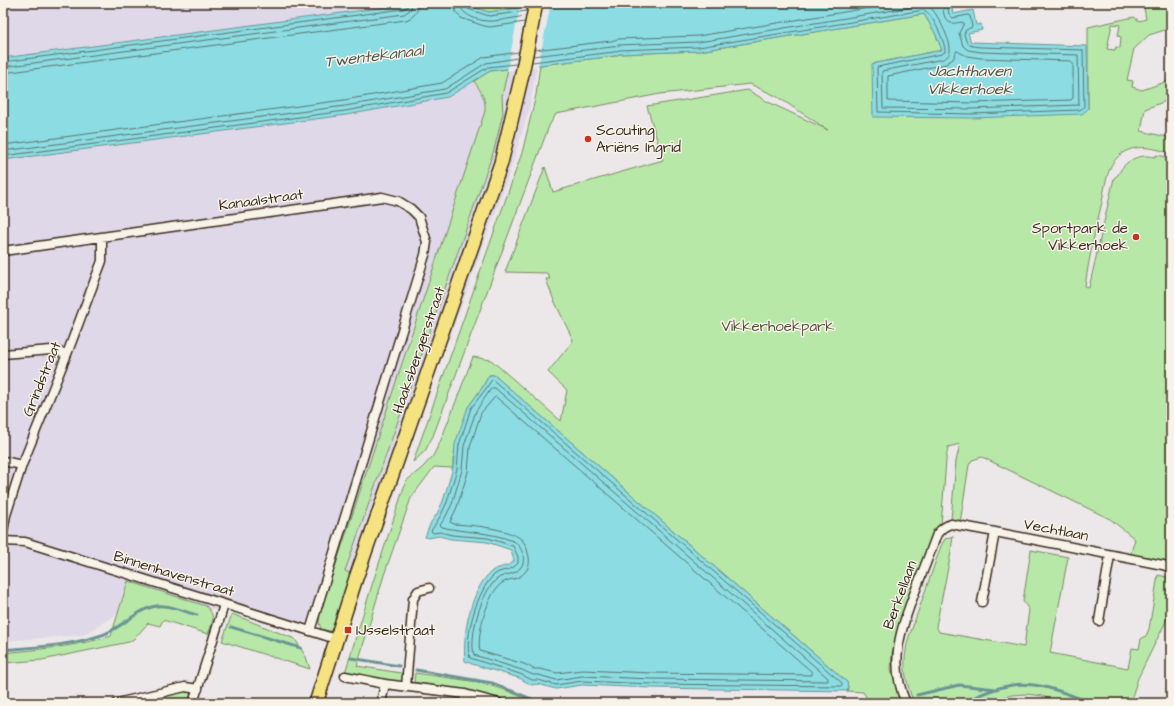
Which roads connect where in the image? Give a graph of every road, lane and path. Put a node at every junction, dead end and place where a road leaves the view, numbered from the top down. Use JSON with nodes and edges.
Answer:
{"nodes":[{"id":1,"x":536,"y":3,"type":"edge"},
{"id":2,"x":419,"y":217,"type":"joint"},
{"id":3,"x":102,"y":237,"type":"junction"},
{"id":4,"x":3,"y":251,"type":"edge"},
{"id":5,"x":3,"y":354,"type":"edge"},
{"id":6,"x":67,"y":354,"type":"junction"},
{"id":7,"x":3,"y":461,"type":"edge"},
{"id":8,"x":22,"y":465,"type":"junction"},
{"id":9,"x":946,"y":525,"type":"joint"},
{"id":10,"x":3,"y":531,"type":"edge"},
{"id":11,"x":995,"y":532,"type":"junction"},
{"id":12,"x":3,"y":541,"type":"edge"},
{"id":13,"x":1110,"y":555,"type":"junction"},
{"id":14,"x":1171,"y":568,"type":"edge"},
{"id":15,"x":429,"y":588,"type":"dead end"},
{"id":16,"x":982,"y":602,"type":"dead end"},
{"id":17,"x":224,"y":605,"type":"junction"},
{"id":18,"x":1099,"y":621,"type":"dead end"},
{"id":19,"x":310,"y":631,"type":"junction"},
{"id":20,"x":336,"y":639,"type":"junction"},
{"id":21,"x":346,"y":676,"type":"dead end"},
{"id":22,"x":386,"y":684,"type":"junction"},
{"id":23,"x":406,"y":687,"type":"junction"},
{"id":24,"x":198,"y":689,"type":"junction"},
{"id":25,"x":464,"y":699,"type":"edge"},
{"id":26,"x":117,"y":703,"type":"edge"},
{"id":27,"x":194,"y":703,"type":"edge"},
{"id":28,"x":316,"y":703,"type":"edge"},
{"id":29,"x":381,"y":703,"type":"edge"},
{"id":30,"x":499,"y":703,"type":"edge"},
{"id":31,"x":906,"y":703,"type":"edge"}],
"edges":[{"from":1,"to":20,"type":"main road","name":"Haaksbergerstraat"},
{"from":2,"to":3,"type":"street","name":"Kanaalstraat"},
{"from":2,"to":19,"type":"street","name":"Haaksbergerstraat"},
{"from":3,"to":4,"type":"street","name":"Kanaalstraat"},
{"from":3,"to":6,"type":"street","name":"Grindstraat"},
{"from":5,"to":6,"type":"street"},
{"from":6,"to":8,"type":"street","name":"Grindstraat"},
{"from":7,"to":8,"type":"street"},
{"from":8,"to":10,"type":"street","name":"Grindstraat"},
{"from":9,"to":11,"type":"street","name":"Vechtlaan"},
{"from":9,"to":31,"type":"street","name":"Berkellaan"},
{"from":11,"to":13,"type":"street","name":"Vechtlaan"},
{"from":11,"to":16,"type":"street"},
{"from":12,"to":17,"type":"street","name":"Binnenhavenstraat"},
{"from":13,"to":14,"type":"street","name":"Vechtlaan"},
{"from":13,"to":18,"type":"street"},
{"from":15,"to":23,"type":"street"},
{"from":17,"to":19,"type":"street","name":"Binnenhavenstraat"},
{"from":17,"to":24,"type":"street"},
{"from":19,"to":20,"type":"street","name":"Binnenhavenstraat"},
{"from":20,"to":28,"type":"main road","name":"Haaksbergerstraat"},
{"from":21,"to":22,"type":"street"},
{"from":22,"to":23,"type":"street"},
{"from":22,"to":29,"type":"street"},
{"from":23,"to":25,"type":"street"},
{"from":24,"to":26,"type":"street"},
{"from":24,"to":27,"type":"street"},
{"from":25,"to":30,"type":"street"}]}
